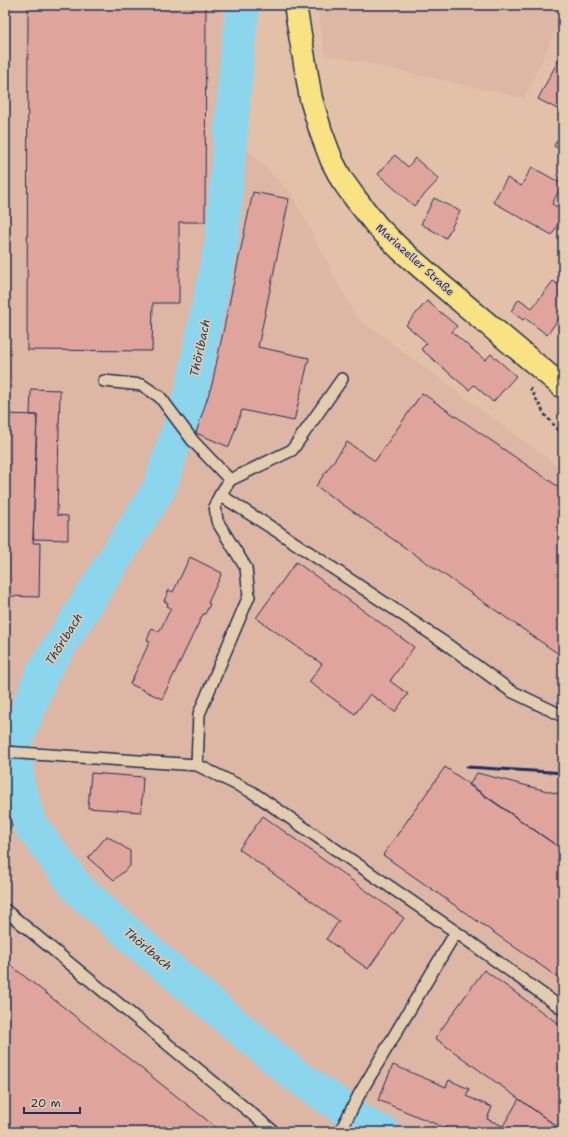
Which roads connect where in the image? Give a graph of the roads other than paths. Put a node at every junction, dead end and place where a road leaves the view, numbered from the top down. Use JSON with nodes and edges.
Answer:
{"nodes":[{"id":1,"x":295,"y":5,"type":"edge"},
{"id":2,"x":342,"y":379,"type":"dead end"},
{"id":3,"x":104,"y":381,"type":"dead end"},
{"id":4,"x":563,"y":387,"type":"edge"},
{"id":5,"x":230,"y":480,"type":"junction"},
{"id":6,"x":220,"y":495,"type":"junction"},
{"id":7,"x":563,"y":716,"type":"edge"},
{"id":8,"x":5,"y":752,"type":"edge"},
{"id":9,"x":197,"y":765,"type":"junction"},
{"id":10,"x":5,"y":910,"type":"edge"},
{"id":11,"x":456,"y":932,"type":"junction"},
{"id":12,"x":563,"y":1009,"type":"edge"},
{"id":13,"x":274,"y":1132,"type":"edge"},
{"id":14,"x":340,"y":1132,"type":"edge"}],
"edges":[{"from":1,"to":4,"type":"main road","name":"Mariazeller Straße"},
{"from":2,"to":5,"type":"lane"},
{"from":3,"to":5,"type":"lane"},
{"from":5,"to":6,"type":"lane"},
{"from":6,"to":7,"type":"lane"},
{"from":6,"to":9,"type":"lane"},
{"from":8,"to":9,"type":"lane"},
{"from":9,"to":11,"type":"lane"},
{"from":10,"to":13,"type":"lane"},
{"from":11,"to":12,"type":"lane"},
{"from":11,"to":14,"type":"lane"}]}
